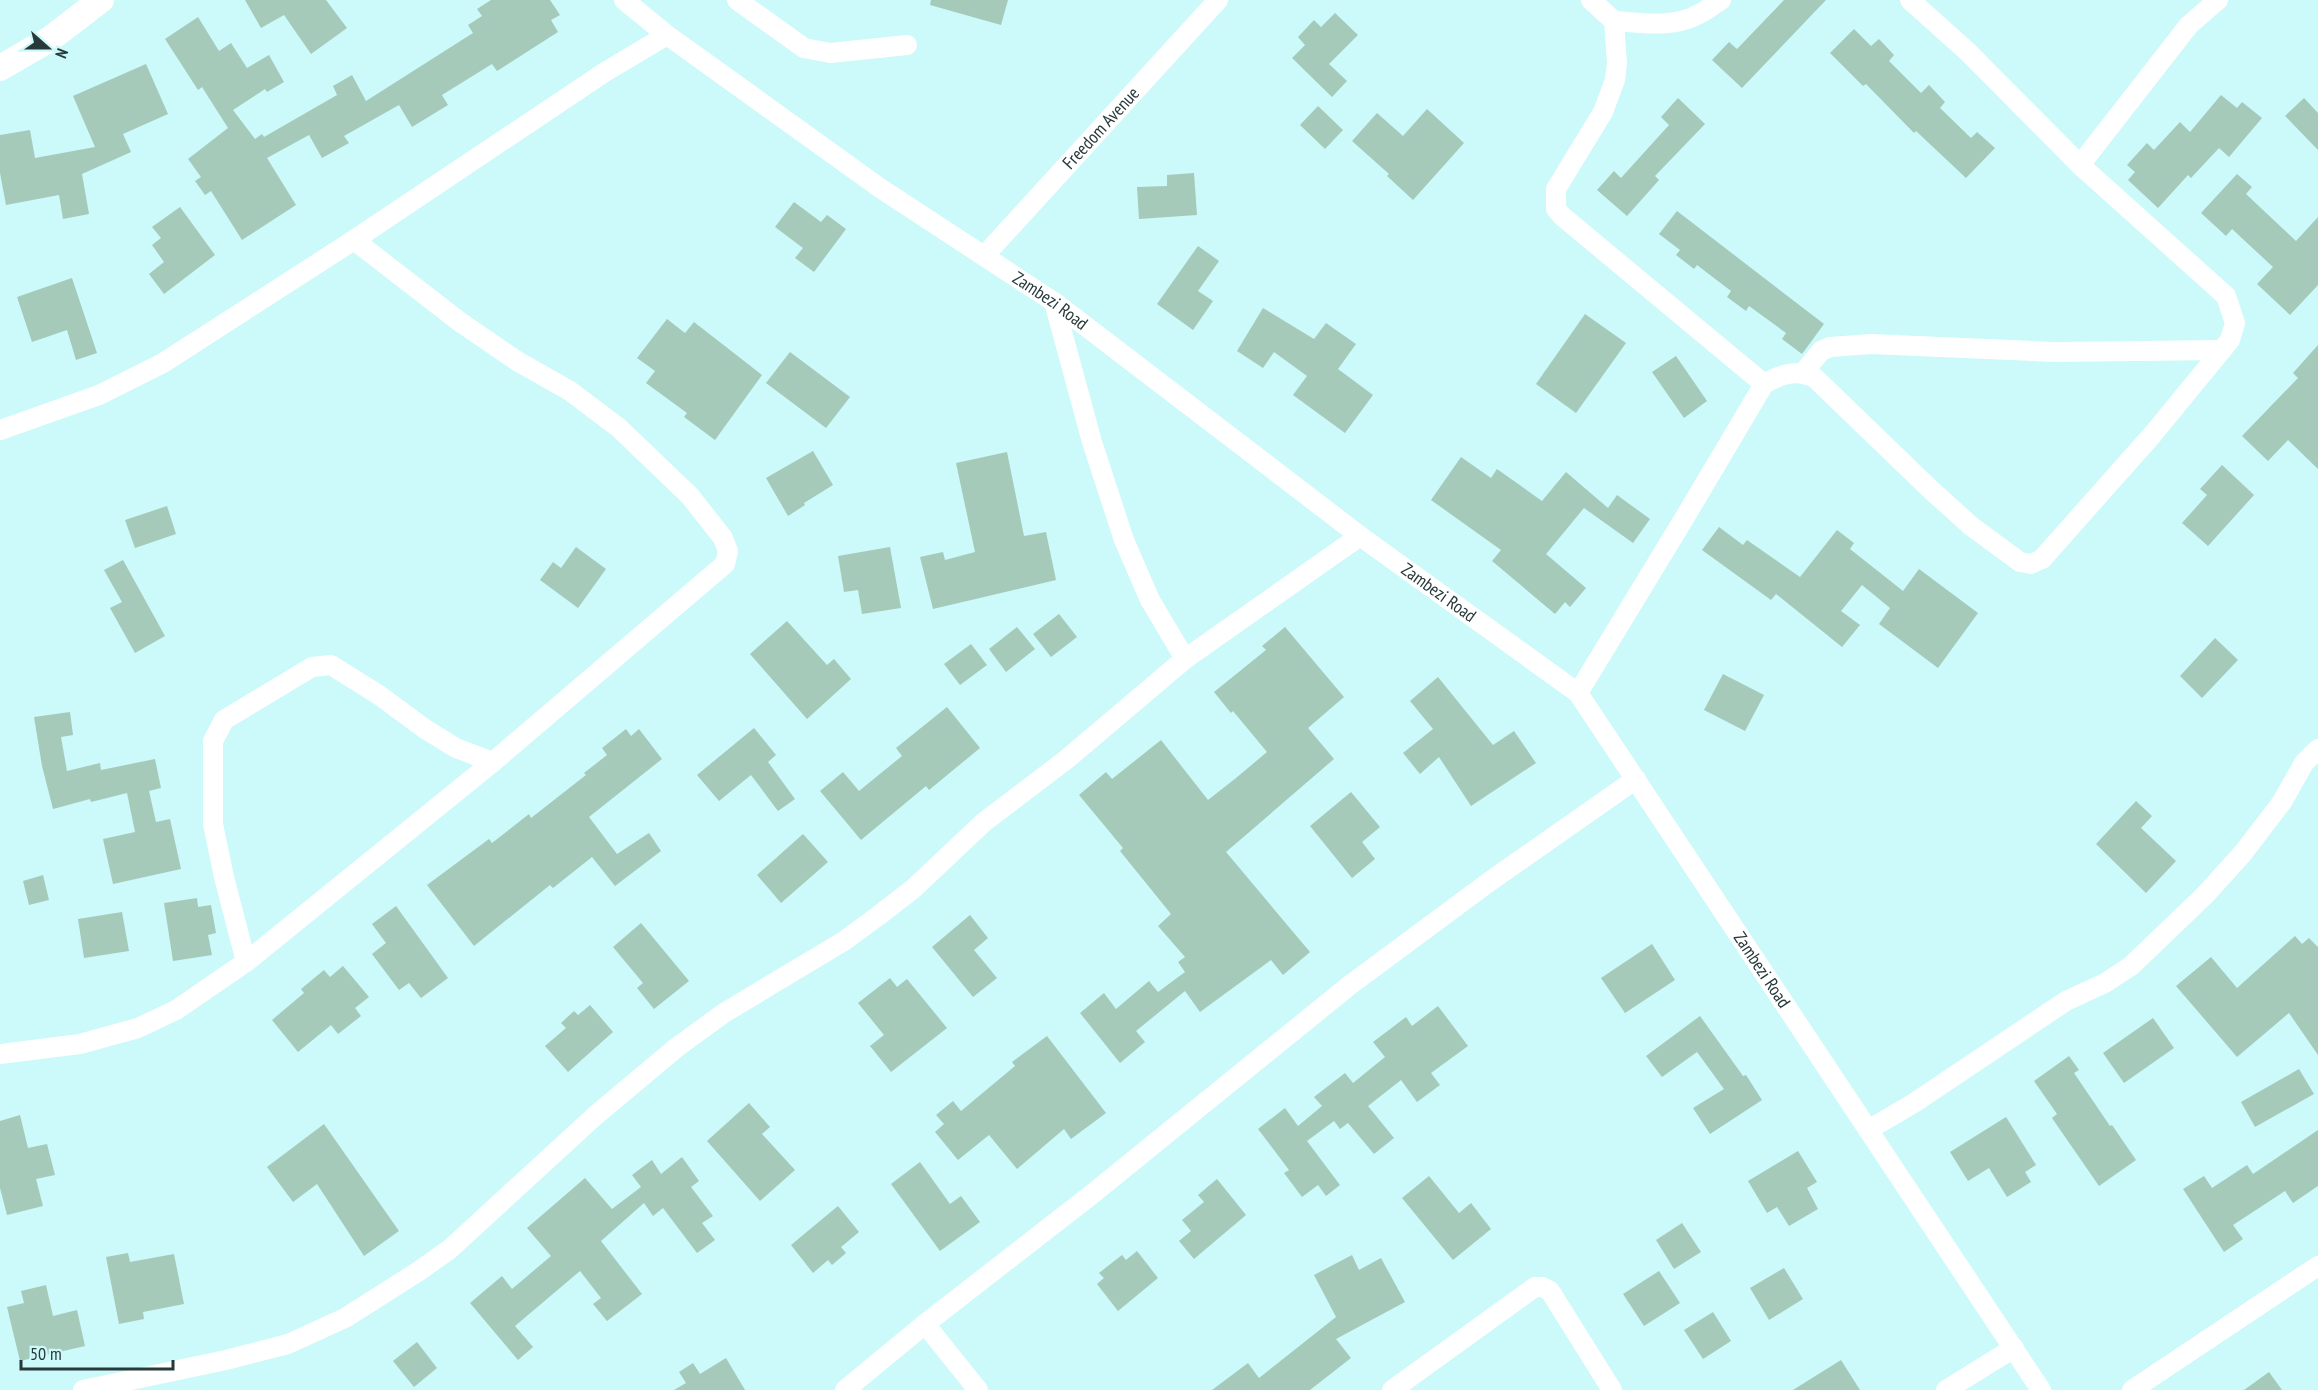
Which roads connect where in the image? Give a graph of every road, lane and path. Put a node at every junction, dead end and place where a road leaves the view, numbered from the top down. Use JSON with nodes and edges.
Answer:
{"nodes":[{"id":1,"x":101,"y":0,"type":"edge"},
{"id":2,"x":624,"y":0,"type":"edge"},
{"id":3,"x":737,"y":0,"type":"edge"},
{"id":4,"x":1218,"y":0,"type":"edge"},
{"id":5,"x":1591,"y":0,"type":"edge"},
{"id":6,"x":1721,"y":0,"type":"edge"},
{"id":7,"x":1911,"y":0,"type":"edge"},
{"id":8,"x":2218,"y":0,"type":"edge"},
{"id":9,"x":1614,"y":21,"type":"junction"},
{"id":10,"x":668,"y":34,"type":"junction"},
{"id":11,"x":907,"y":45,"type":"dead end"},
{"id":12,"x":0,"y":69,"type":"edge"},
{"id":13,"x":2080,"y":165,"type":"junction"},
{"id":14,"x":354,"y":240,"type":"junction"},
{"id":15,"x":985,"y":255,"type":"junction"},
{"id":16,"x":1054,"y":302,"type":"junction"},
{"id":17,"x":2222,"y":350,"type":"junction"},
{"id":18,"x":1803,"y":373,"type":"junction"},
{"id":19,"x":1764,"y":384,"type":"junction"},
{"id":20,"x":0,"y":430,"type":"edge"},
{"id":21,"x":1360,"y":536,"type":"junction"},
{"id":22,"x":1185,"y":659,"type":"junction"},
{"id":23,"x":1578,"y":693,"type":"junction"},
{"id":24,"x":2318,"y":749,"type":"edge"},
{"id":25,"x":493,"y":762,"type":"junction"},
{"id":26,"x":1636,"y":779,"type":"junction"},
{"id":27,"x":246,"y":962,"type":"junction"},
{"id":28,"x":0,"y":1054,"type":"edge"},
{"id":29,"x":1868,"y":1130,"type":"junction"},
{"id":30,"x":2318,"y":1266,"type":"edge"},
{"id":31,"x":925,"y":1324,"type":"junction"},
{"id":32,"x":2014,"y":1348,"type":"junction"},
{"id":33,"x":83,"y":1390,"type":"edge"},
{"id":34,"x":846,"y":1390,"type":"edge"},
{"id":35,"x":978,"y":1390,"type":"edge"},
{"id":36,"x":1392,"y":1390,"type":"edge"},
{"id":37,"x":1612,"y":1390,"type":"edge"},
{"id":38,"x":1946,"y":1390,"type":"edge"},
{"id":39,"x":2041,"y":1390,"type":"edge"},
{"id":40,"x":2132,"y":1390,"type":"edge"}],
"edges":[{"from":1,"to":12,"type":"main road"},
{"from":2,"to":10,"type":"street","name":"Zambezi Road"},
{"from":3,"to":11,"type":"street"},
{"from":4,"to":15,"type":"street","name":"Freedom Avenue"},
{"from":5,"to":9,"type":"street"},
{"from":6,"to":9,"type":"street"},
{"from":7,"to":13,"type":"street"},
{"from":8,"to":13,"type":"street"},
{"from":9,"to":19,"type":"street"},
{"from":10,"to":14,"type":"street"},
{"from":10,"to":15,"type":"street","name":"Zambezi Road"},
{"from":13,"to":17,"type":"street"},
{"from":14,"to":20,"type":"street"},
{"from":14,"to":25,"type":"street"},
{"from":15,"to":16,"type":"street","name":"Zambezi Road"},
{"from":16,"to":21,"type":"street","name":"Zambezi Road"},
{"from":16,"to":22,"type":"street"},
{"from":17,"to":18,"type":"street"},
{"from":17,"to":18,"type":"street"},
{"from":18,"to":19,"type":"street"},
{"from":19,"to":23,"type":"street"},
{"from":21,"to":22,"type":"street"},
{"from":21,"to":23,"type":"street","name":"Zambezi Road"},
{"from":22,"to":33,"type":"street"},
{"from":23,"to":26,"type":"street","name":"Zambezi Road"},
{"from":24,"to":29,"type":"street"},
{"from":25,"to":27,"type":"street"},
{"from":25,"to":27,"type":"street"},
{"from":26,"to":29,"type":"street","name":"Zambezi Road"},
{"from":26,"to":31,"type":"street"},
{"from":27,"to":28,"type":"street"},
{"from":29,"to":32,"type":"street","name":"Zambezi Road"},
{"from":30,"to":40,"type":"street"},
{"from":31,"to":34,"type":"street"},
{"from":31,"to":35,"type":"street"},
{"from":32,"to":38,"type":"street"},
{"from":32,"to":39,"type":"street","name":"Zambezi Road"},
{"from":36,"to":37,"type":"street"}]}
